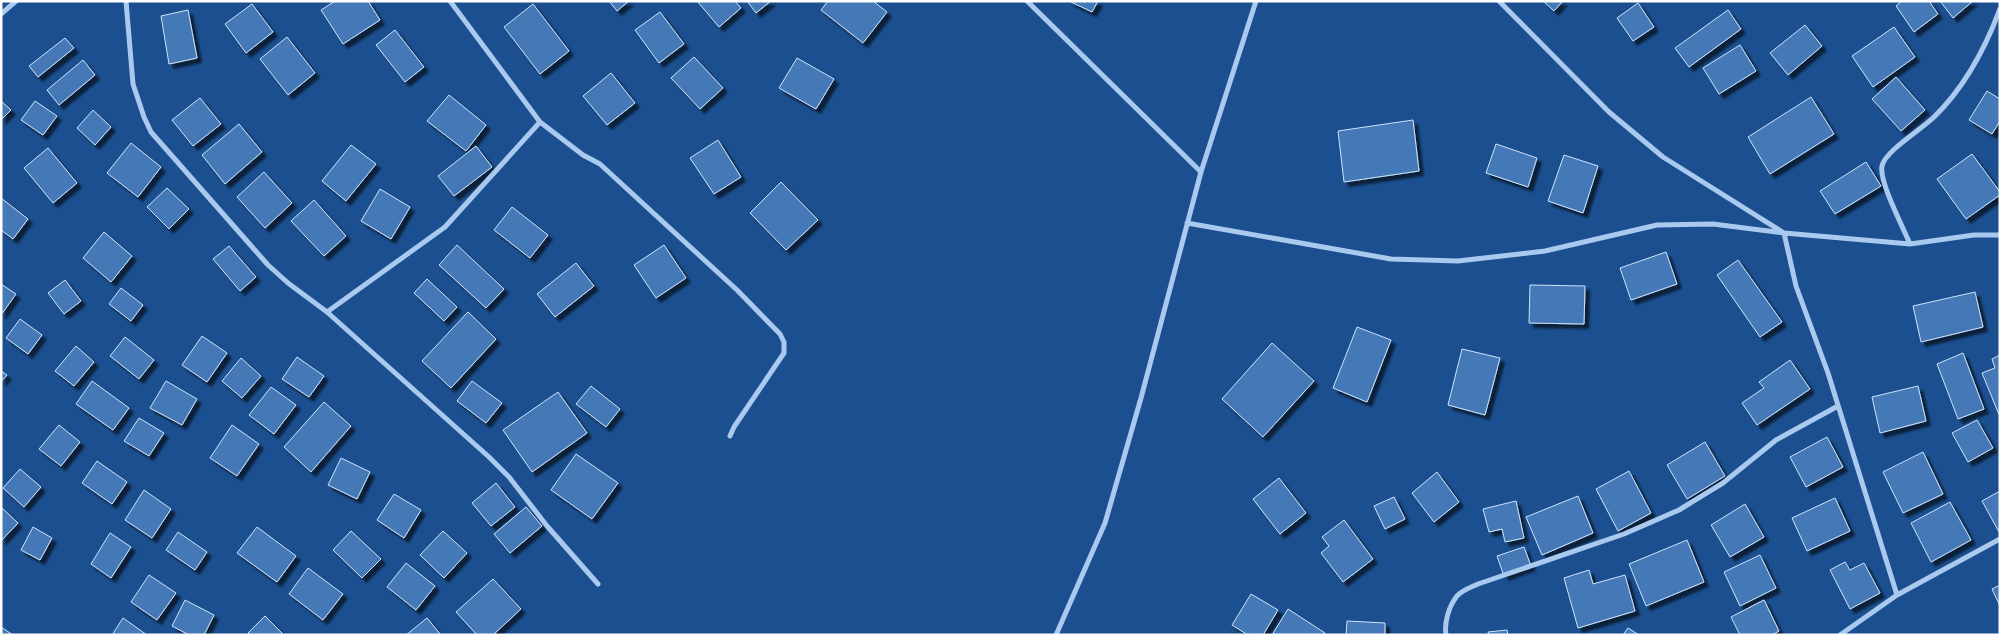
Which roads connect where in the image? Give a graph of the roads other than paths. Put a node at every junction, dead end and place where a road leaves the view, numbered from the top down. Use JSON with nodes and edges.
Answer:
{"nodes":[{"id":1,"x":16,"y":1,"type":"edge"},
{"id":2,"x":126,"y":1,"type":"edge"},
{"id":3,"x":450,"y":1,"type":"edge"},
{"id":4,"x":1027,"y":1,"type":"edge"},
{"id":5,"x":1256,"y":1,"type":"edge"},
{"id":6,"x":1499,"y":1,"type":"edge"},
{"id":7,"x":2000,"y":10,"type":"edge"},
{"id":8,"x":1,"y":14,"type":"edge"},
{"id":9,"x":540,"y":122,"type":"junction"},
{"id":10,"x":1201,"y":172,"type":"junction"},
{"id":11,"x":1186,"y":224,"type":"junction"},
{"id":12,"x":1784,"y":233,"type":"junction"},
{"id":13,"x":2000,"y":235,"type":"edge"},
{"id":14,"x":1910,"y":244,"type":"junction"},
{"id":15,"x":327,"y":312,"type":"junction"},
{"id":16,"x":1838,"y":406,"type":"junction"},
{"id":17,"x":730,"y":436,"type":"dead end"},
{"id":18,"x":2000,"y":539,"type":"edge"},
{"id":19,"x":598,"y":584,"type":"dead end"},
{"id":20,"x":1898,"y":595,"type":"junction"},
{"id":21,"x":1056,"y":635,"type":"edge"},
{"id":22,"x":1446,"y":635,"type":"edge"},
{"id":23,"x":1840,"y":635,"type":"edge"}],
"edges":[{"from":1,"to":8,"type":"street"},
{"from":2,"to":15,"type":"street"},
{"from":3,"to":9,"type":"street"},
{"from":4,"to":10,"type":"street"},
{"from":5,"to":10,"type":"street"},
{"from":6,"to":12,"type":"street"},
{"from":7,"to":14,"type":"street"},
{"from":9,"to":15,"type":"street"},
{"from":9,"to":17,"type":"street"},
{"from":10,"to":11,"type":"street"},
{"from":11,"to":12,"type":"street"},
{"from":11,"to":21,"type":"street"},
{"from":12,"to":14,"type":"street"},
{"from":12,"to":16,"type":"street"},
{"from":13,"to":14,"type":"street"},
{"from":15,"to":19,"type":"street"},
{"from":16,"to":20,"type":"street"},
{"from":16,"to":22,"type":"street"},
{"from":18,"to":20,"type":"street"},
{"from":20,"to":23,"type":"street"}]}
